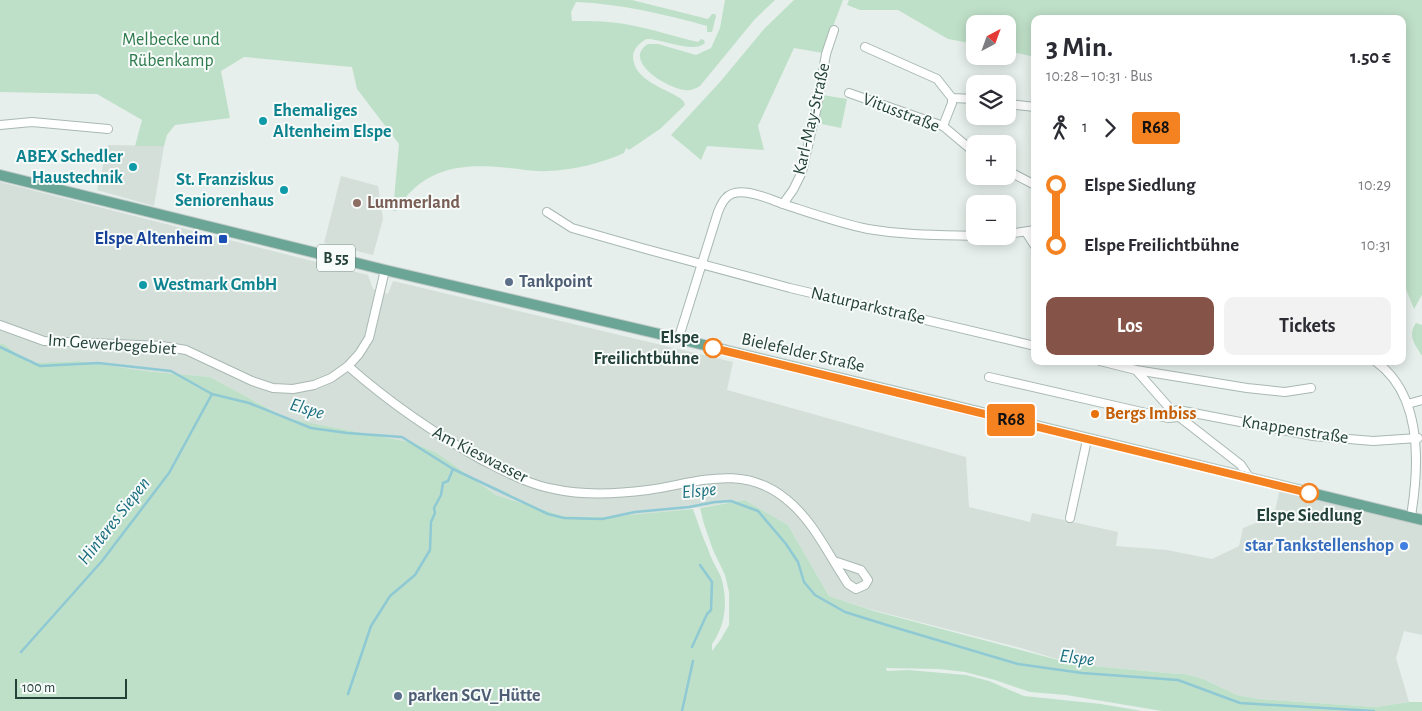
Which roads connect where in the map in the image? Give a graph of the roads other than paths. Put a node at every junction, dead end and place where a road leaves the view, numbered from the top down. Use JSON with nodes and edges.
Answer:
{"nodes":[{"id":1,"x":834,"y":30,"type":"dead end"},
{"id":2,"x":865,"y":47,"type":"dead end"},
{"id":3,"x":849,"y":93,"type":"dead end"},
{"id":4,"x":952,"y":98,"type":"junction"},
{"id":5,"x":966,"y":99,"type":"edge"},
{"id":6,"x":1016,"y":105,"type":"edge"},
{"id":7,"x":1031,"y":107,"type":"edge"},
{"id":8,"x":0,"y":124,"type":"edge"},
{"id":9,"x":943,"y":126,"type":"junction"},
{"id":10,"x":108,"y":129,"type":"dead end"},
{"id":11,"x":966,"y":145,"type":"edge"},
{"id":12,"x":0,"y":174,"type":"edge"},
{"id":13,"x":1016,"y":175,"type":"edge"},
{"id":14,"x":1031,"y":183,"type":"edge"},
{"id":15,"x":783,"y":204,"type":"junction"},
{"id":16,"x":547,"y":212,"type":"dead end"},
{"id":17,"x":1031,"y":231,"type":"edge"},
{"id":18,"x":1026,"y":232,"type":"junction"},
{"id":19,"x":1016,"y":233,"type":"edge"},
{"id":20,"x":966,"y":236,"type":"edge"},
{"id":21,"x":1031,"y":240,"type":"edge"},
{"id":22,"x":702,"y":264,"type":"junction"},
{"id":23,"x":385,"y":270,"type":"junction"},
{"id":24,"x":0,"y":325,"type":"edge"},
{"id":25,"x":678,"y":340,"type":"junction"},
{"id":26,"x":1031,"y":345,"type":"edge"},
{"id":27,"x":1116,"y":365,"type":"edge"},
{"id":28,"x":1381,"y":365,"type":"edge"},
{"id":29,"x":348,"y":366,"type":"junction"},
{"id":30,"x":1136,"y":370,"type":"junction"},
{"id":31,"x":989,"y":377,"type":"dead end"},
{"id":32,"x":1311,"y":388,"type":"dead end"},
{"id":33,"x":1422,"y":400,"type":"edge"},
{"id":34,"x":1411,"y":403,"type":"junction"},
{"id":35,"x":1176,"y":414,"type":"junction"},
{"id":36,"x":1418,"y":438,"type":"junction"},
{"id":37,"x":1087,"y":440,"type":"junction"},
{"id":38,"x":1420,"y":449,"type":"edge"},
{"id":39,"x":1249,"y":477,"type":"junction"},
{"id":40,"x":1411,"y":516,"type":"junction"},
{"id":41,"x":1070,"y":518,"type":"dead end"},
{"id":42,"x":1422,"y":520,"type":"edge"},
{"id":43,"x":834,"y":561,"type":"dead end"}],
"edges":[{"from":1,"to":15,"type":"street","name":"Karl-May-Straße"},
{"from":2,"to":4,"type":"street"},
{"from":3,"to":9,"type":"street","name":"Vitusstraße"},
{"from":4,"to":5,"type":"street"},
{"from":4,"to":9,"type":"street"},
{"from":6,"to":7,"type":"street"},
{"from":8,"to":10,"type":"street"},
{"from":9,"to":11,"type":"street","name":"Vitusstraße"},
{"from":12,"to":23,"type":"main road","name":"Bielefelder Straße","number":"B 55"},
{"from":13,"to":14,"type":"street"},
{"from":15,"to":20,"type":"street"},
{"from":15,"to":22,"type":"street"},
{"from":16,"to":22,"type":"street","name":"Naturparkstraße"},
{"from":17,"to":18,"type":"street"},
{"from":18,"to":19,"type":"street"},
{"from":18,"to":21,"type":"street"},
{"from":22,"to":25,"type":"street"},
{"from":22,"to":26,"type":"street","name":"Naturparkstraße"},
{"from":23,"to":25,"type":"main road","name":"Bielefelder Straße","number":"B 55"},
{"from":23,"to":29,"type":"street","name":"Im Gewerbegebiet"},
{"from":24,"to":29,"type":"street","name":"Im Gewerbegebiet"},
{"from":25,"to":37,"type":"main road","name":"Bielefelder Straße","number":"B 55"},
{"from":27,"to":30,"type":"street"},
{"from":28,"to":34,"type":"street"},
{"from":29,"to":43,"type":"street","name":"Am Kieswasser"},
{"from":30,"to":32,"type":"street"},
{"from":30,"to":35,"type":"street"},
{"from":31,"to":35,"type":"street","name":"Knappenstraße"},
{"from":33,"to":34,"type":"street"},
{"from":34,"to":36,"type":"street"},
{"from":35,"to":36,"type":"street","name":"Knappenstraße"},
{"from":35,"to":39,"type":"street"},
{"from":36,"to":38,"type":"street"},
{"from":37,"to":39,"type":"main road","name":"Bielefelder Straße","number":"B 55"},
{"from":37,"to":41,"type":"street"},
{"from":38,"to":40,"type":"street"},
{"from":39,"to":40,"type":"main road","name":"Bielefelder Straße","number":"B 55"},
{"from":40,"to":42,"type":"main road","name":"Bielefelder Straße","number":"B 55"}]}
